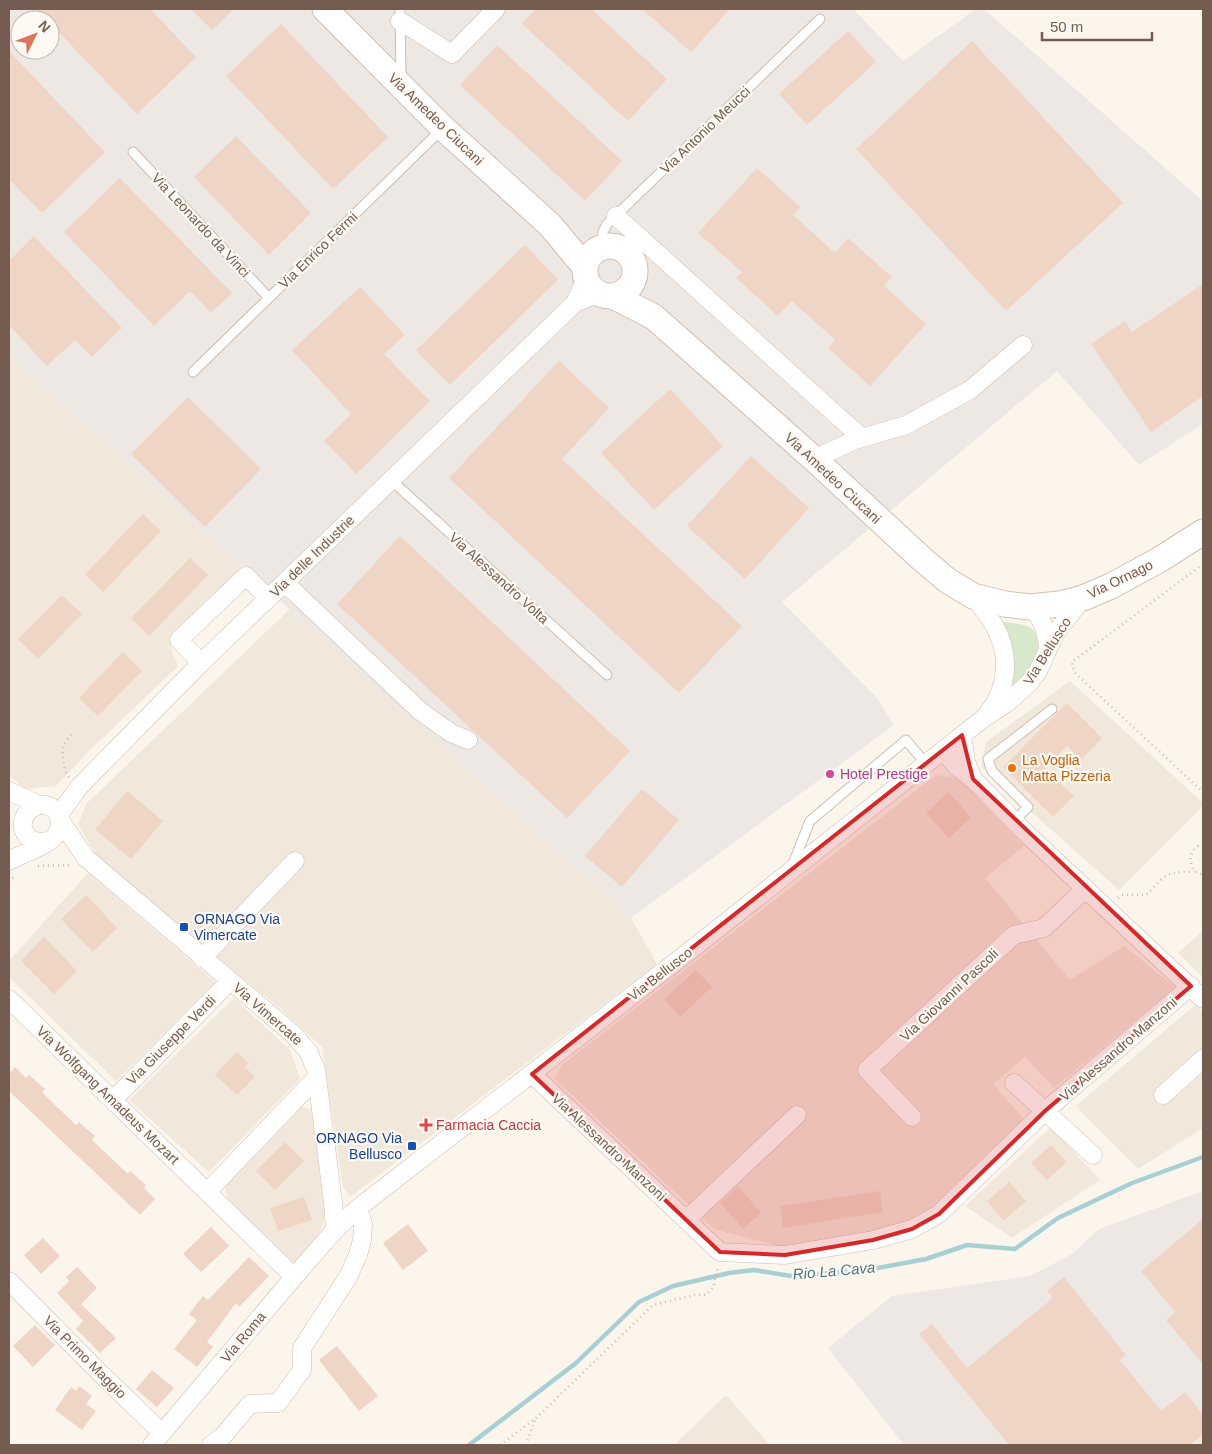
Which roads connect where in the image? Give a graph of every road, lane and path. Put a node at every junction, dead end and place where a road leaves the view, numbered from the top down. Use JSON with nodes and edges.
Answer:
{"nodes":[{"id":1,"x":326,"y":9,"type":"edge"},
{"id":2,"x":496,"y":9,"type":"edge"},
{"id":3,"x":400,"y":15,"type":"edge"},
{"id":4,"x":820,"y":19,"type":"dead end"},
{"id":5,"x":401,"y":85,"type":"junction"},
{"id":6,"x":443,"y":128,"type":"junction"},
{"id":7,"x":132,"y":152,"type":"dead end"},
{"id":8,"x":616,"y":216,"type":"junction"},
{"id":9,"x":550,"y":225,"type":"junction"},
{"id":10,"x":602,"y":247,"type":"junction"},
{"id":11,"x":634,"y":278,"type":"junction"},
{"id":12,"x":596,"y":284,"type":"junction"},
{"id":13,"x":269,"y":298,"type":"junction"},
{"id":14,"x":654,"y":317,"type":"junction"},
{"id":15,"x":1023,"y":345,"type":"dead end"},
{"id":16,"x":193,"y":372,"type":"dead end"},
{"id":17,"x":862,"y":438,"type":"junction"},
{"id":18,"x":814,"y":459,"type":"junction"},
{"id":19,"x":391,"y":480,"type":"junction"},
{"id":20,"x":1203,"y":532,"type":"edge"},
{"id":21,"x":1203,"y":564,"type":"edge"},
{"id":22,"x":285,"y":583,"type":"junction"},
{"id":23,"x":973,"y":596,"type":"junction"},
{"id":24,"x":268,"y":598,"type":"junction"},
{"id":25,"x":1083,"y":598,"type":"junction"},
{"id":26,"x":1030,"y":607,"type":"junction"},
{"id":27,"x":1048,"y":648,"type":"junction"},
{"id":28,"x":201,"y":663,"type":"junction"},
{"id":29,"x":607,"y":675,"type":"dead end"},
{"id":30,"x":1052,"y":709,"type":"dead end"},
{"id":31,"x":984,"y":718,"type":"junction"},
{"id":32,"x":73,"y":732,"type":"dead end"},
{"id":33,"x":962,"y":735,"type":"junction"},
{"id":34,"x":468,"y":740,"type":"dead end"},
{"id":35,"x":943,"y":750,"type":"junction"},
{"id":36,"x":926,"y":764,"type":"junction"},
{"id":37,"x":973,"y":779,"type":"junction"},
{"id":38,"x":79,"y":786,"type":"junction"},
{"id":39,"x":9,"y":790,"type":"edge"},
{"id":40,"x":1203,"y":792,"type":"edge"},
{"id":41,"x":40,"y":805,"type":"junction"},
{"id":42,"x":59,"y":818,"type":"junction"},
{"id":43,"x":1014,"y":821,"type":"junction"},
{"id":44,"x":23,"y":823,"type":"junction"},
{"id":45,"x":50,"y":840,"type":"junction"},
{"id":46,"x":1203,"y":844,"type":"edge"},
{"id":47,"x":86,"y":858,"type":"junction"},
{"id":48,"x":9,"y":860,"type":"edge"},
{"id":49,"x":295,"y":861,"type":"dead end"},
{"id":50,"x":30,"y":870,"type":"dead end"},
{"id":51,"x":1194,"y":871,"type":"junction"},
{"id":52,"x":790,"y":872,"type":"junction"},
{"id":53,"x":22,"y":873,"type":"dead end"},
{"id":54,"x":1203,"y":875,"type":"edge"},
{"id":55,"x":9,"y":882,"type":"edge"},
{"id":56,"x":1085,"y":889,"type":"junction"},
{"id":57,"x":1105,"y":908,"type":"junction"},
{"id":58,"x":202,"y":958,"type":"junction"},
{"id":59,"x":230,"y":981,"type":"junction"},
{"id":60,"x":1191,"y":986,"type":"junction"},
{"id":61,"x":9,"y":999,"type":"edge"},
{"id":62,"x":1203,"y":999,"type":"edge"},
{"id":63,"x":1203,"y":1059,"type":"edge"},
{"id":64,"x":532,"y":1074,"type":"junction"},
{"id":65,"x":317,"y":1077,"type":"junction"},
{"id":66,"x":1014,"y":1083,"type":"dead end"},
{"id":67,"x":1163,"y":1095,"type":"dead end"},
{"id":68,"x":113,"y":1100,"type":"junction"},
{"id":69,"x":1045,"y":1111,"type":"junction"},
{"id":70,"x":797,"y":1115,"type":"dead end"},
{"id":71,"x":912,"y":1117,"type":"dead end"},
{"id":72,"x":1093,"y":1155,"type":"dead end"},
{"id":73,"x":207,"y":1192,"type":"junction"},
{"id":74,"x":358,"y":1208,"type":"junction"},
{"id":75,"x":686,"y":1220,"type":"junction"},
{"id":76,"x":335,"y":1230,"type":"junction"},
{"id":77,"x":719,"y":1265,"type":"dead end"},
{"id":78,"x":288,"y":1271,"type":"dead end"},
{"id":79,"x":9,"y":1281,"type":"edge"},
{"id":80,"x":536,"y":1418,"type":"junction"},
{"id":81,"x":157,"y":1439,"type":"edge"},
{"id":82,"x":211,"y":1445,"type":"edge"},
{"id":83,"x":500,"y":1445,"type":"edge"},
{"id":84,"x":526,"y":1445,"type":"edge"}],
"edges":[{"from":1,"to":5,"type":"main road","name":"Via Amedeo Ciucani"},
{"from":2,"to":3,"type":"street"},
{"from":3,"to":5,"type":"lane"},
{"from":4,"to":8,"type":"lane","name":"Via Antonio Meucci"},
{"from":5,"to":6,"type":"main road","name":"Via Amedeo Ciucani"},
{"from":6,"to":9,"type":"main road","name":"Via Amedeo Ciucani"},
{"from":6,"to":13,"type":"lane","name":"Via Enrico Fermi"},
{"from":7,"to":13,"type":"lane","name":"Via Leonardo da Vinci"},
{"from":8,"to":10,"type":"lane","name":"Via Antonio Meucci"},
{"from":8,"to":17,"type":"street"},
{"from":9,"to":10,"type":"main road","name":"Via Amedeo Ciucani"},
{"from":9,"to":12,"type":"main road","name":"Via Amedeo Ciucani"},
{"from":10,"to":11,"type":"main road","name":"Via Amedeo Ciucani"},
{"from":10,"to":12,"type":"main road"},
{"from":11,"to":12,"type":"main road"},
{"from":11,"to":14,"type":"main road","name":"Via Amedeo Ciucani"},
{"from":12,"to":14,"type":"main road","name":"Via Amedeo Ciucani"},
{"from":12,"to":19,"type":"street","name":"Via delle Industrie"},
{"from":13,"to":16,"type":"lane","name":"Via Enrico Fermi"},
{"from":14,"to":18,"type":"main road","name":"Via Amedeo Ciucani"},
{"from":15,"to":17,"type":"street"},
{"from":17,"to":18,"type":"street"},
{"from":18,"to":23,"type":"main road","name":"Via Amedeo Ciucani"},
{"from":19,"to":22,"type":"street","name":"Via delle Industrie"},
{"from":19,"to":29,"type":"lane","name":"Via Alessandro Volta"},
{"from":20,"to":25,"type":"main road","name":"Via Ornago"},
{"from":21,"to":40,"type":"path"},
{"from":22,"to":24,"type":"street","name":"Via delle Industrie"},
{"from":22,"to":34,"type":"street"},
{"from":23,"to":26,"type":"main road","name":"Via Amedeo Ciucani"},
{"from":23,"to":31,"type":"street","name":"Via Bellusco"},
{"from":24,"to":28,"type":"street","name":"Via delle Industrie"},
{"from":24,"to":28,"type":"street"},
{"from":25,"to":26,"type":"main road","name":"Via Ornago"},
{"from":25,"to":27,"type":"street","name":"Via Bellusco"},
{"from":26,"to":27,"type":"street"},
{"from":27,"to":31,"type":"street","name":"Via Bellusco"},
{"from":28,"to":38,"type":"street","name":"Via delle Industrie"},
{"from":30,"to":43,"type":"lane"},
{"from":31,"to":33,"type":"street","name":"Via Bellusco"},
{"from":32,"to":38,"type":"path"},
{"from":33,"to":35,"type":"street","name":"Via Bellusco"},
{"from":33,"to":37,"type":"street"},
{"from":35,"to":36,"type":"street","name":"Via Bellusco"},
{"from":35,"to":37,"type":"street"},
{"from":36,"to":52,"type":"street","name":"Via Bellusco"},
{"from":36,"to":52,"type":"lane"},
{"from":37,"to":43,"type":"street"},
{"from":38,"to":42,"type":"street","name":"Via delle Industrie"},
{"from":39,"to":41,"type":"street"},
{"from":39,"to":44,"type":"street"},
{"from":41,"to":42,"type":"street"},
{"from":41,"to":44,"type":"street"},
{"from":42,"to":45,"type":"street"},
{"from":42,"to":47,"type":"street","name":"Via Vimercate"},
{"from":43,"to":56,"type":"street"},
{"from":44,"to":45,"type":"street"},
{"from":44,"to":48,"type":"street"},
{"from":45,"to":48,"type":"street"},
{"from":46,"to":51,"type":"path"},
{"from":47,"to":50,"type":"path"},
{"from":47,"to":58,"type":"street","name":"Via Vimercate"},
{"from":49,"to":58,"type":"street"},
{"from":51,"to":54,"type":"path"},
{"from":51,"to":57,"type":"path"},
{"from":52,"to":64,"type":"street","name":"Via Bellusco"},
{"from":53,"to":55,"type":"path"},
{"from":56,"to":57,"type":"street"},
{"from":56,"to":71,"type":"street","name":"Via Giovanni Pascoli"},
{"from":57,"to":60,"type":"street"},
{"from":58,"to":59,"type":"street","name":"Via Vimercate"},
{"from":59,"to":65,"type":"street","name":"Via Vimercate"},
{"from":59,"to":68,"type":"street","name":"Via Giuseppe Verdi"},
{"from":60,"to":62,"type":"street"},
{"from":60,"to":69,"type":"street","name":"Via Alessandro Manzoni"},
{"from":61,"to":68,"type":"street","name":"Via Wolfgang Amadeus Mozart"},
{"from":63,"to":67,"type":"street"},
{"from":64,"to":74,"type":"street","name":"Via Bellusco"},
{"from":64,"to":75,"type":"street","name":"Via Alessandro Manzoni"},
{"from":65,"to":73,"type":"street"},
{"from":65,"to":76,"type":"street","name":"Via Vimercate"},
{"from":66,"to":69,"type":"street","name":"Via Alessandro Manzoni"},
{"from":68,"to":73,"type":"street","name":"Via Wolfgang Amadeus Mozart"},
{"from":69,"to":72,"type":"street","name":"Via Alessandro Manzoni"},
{"from":69,"to":75,"type":"street","name":"Via Alessandro Manzoni"},
{"from":70,"to":75,"type":"street"},
{"from":73,"to":78,"type":"street","name":"Via Wolfgang Amadeus Mozart"},
{"from":74,"to":76,"type":"street","name":"Via Bellusco"},
{"from":74,"to":82,"type":"street"},
{"from":76,"to":81,"type":"street","name":"Via Roma"},
{"from":77,"to":80,"type":"path"},
{"from":79,"to":81,"type":"street","name":"Via Primo Maggio"},
{"from":80,"to":83,"type":"path"},
{"from":80,"to":84,"type":"path"}]}
